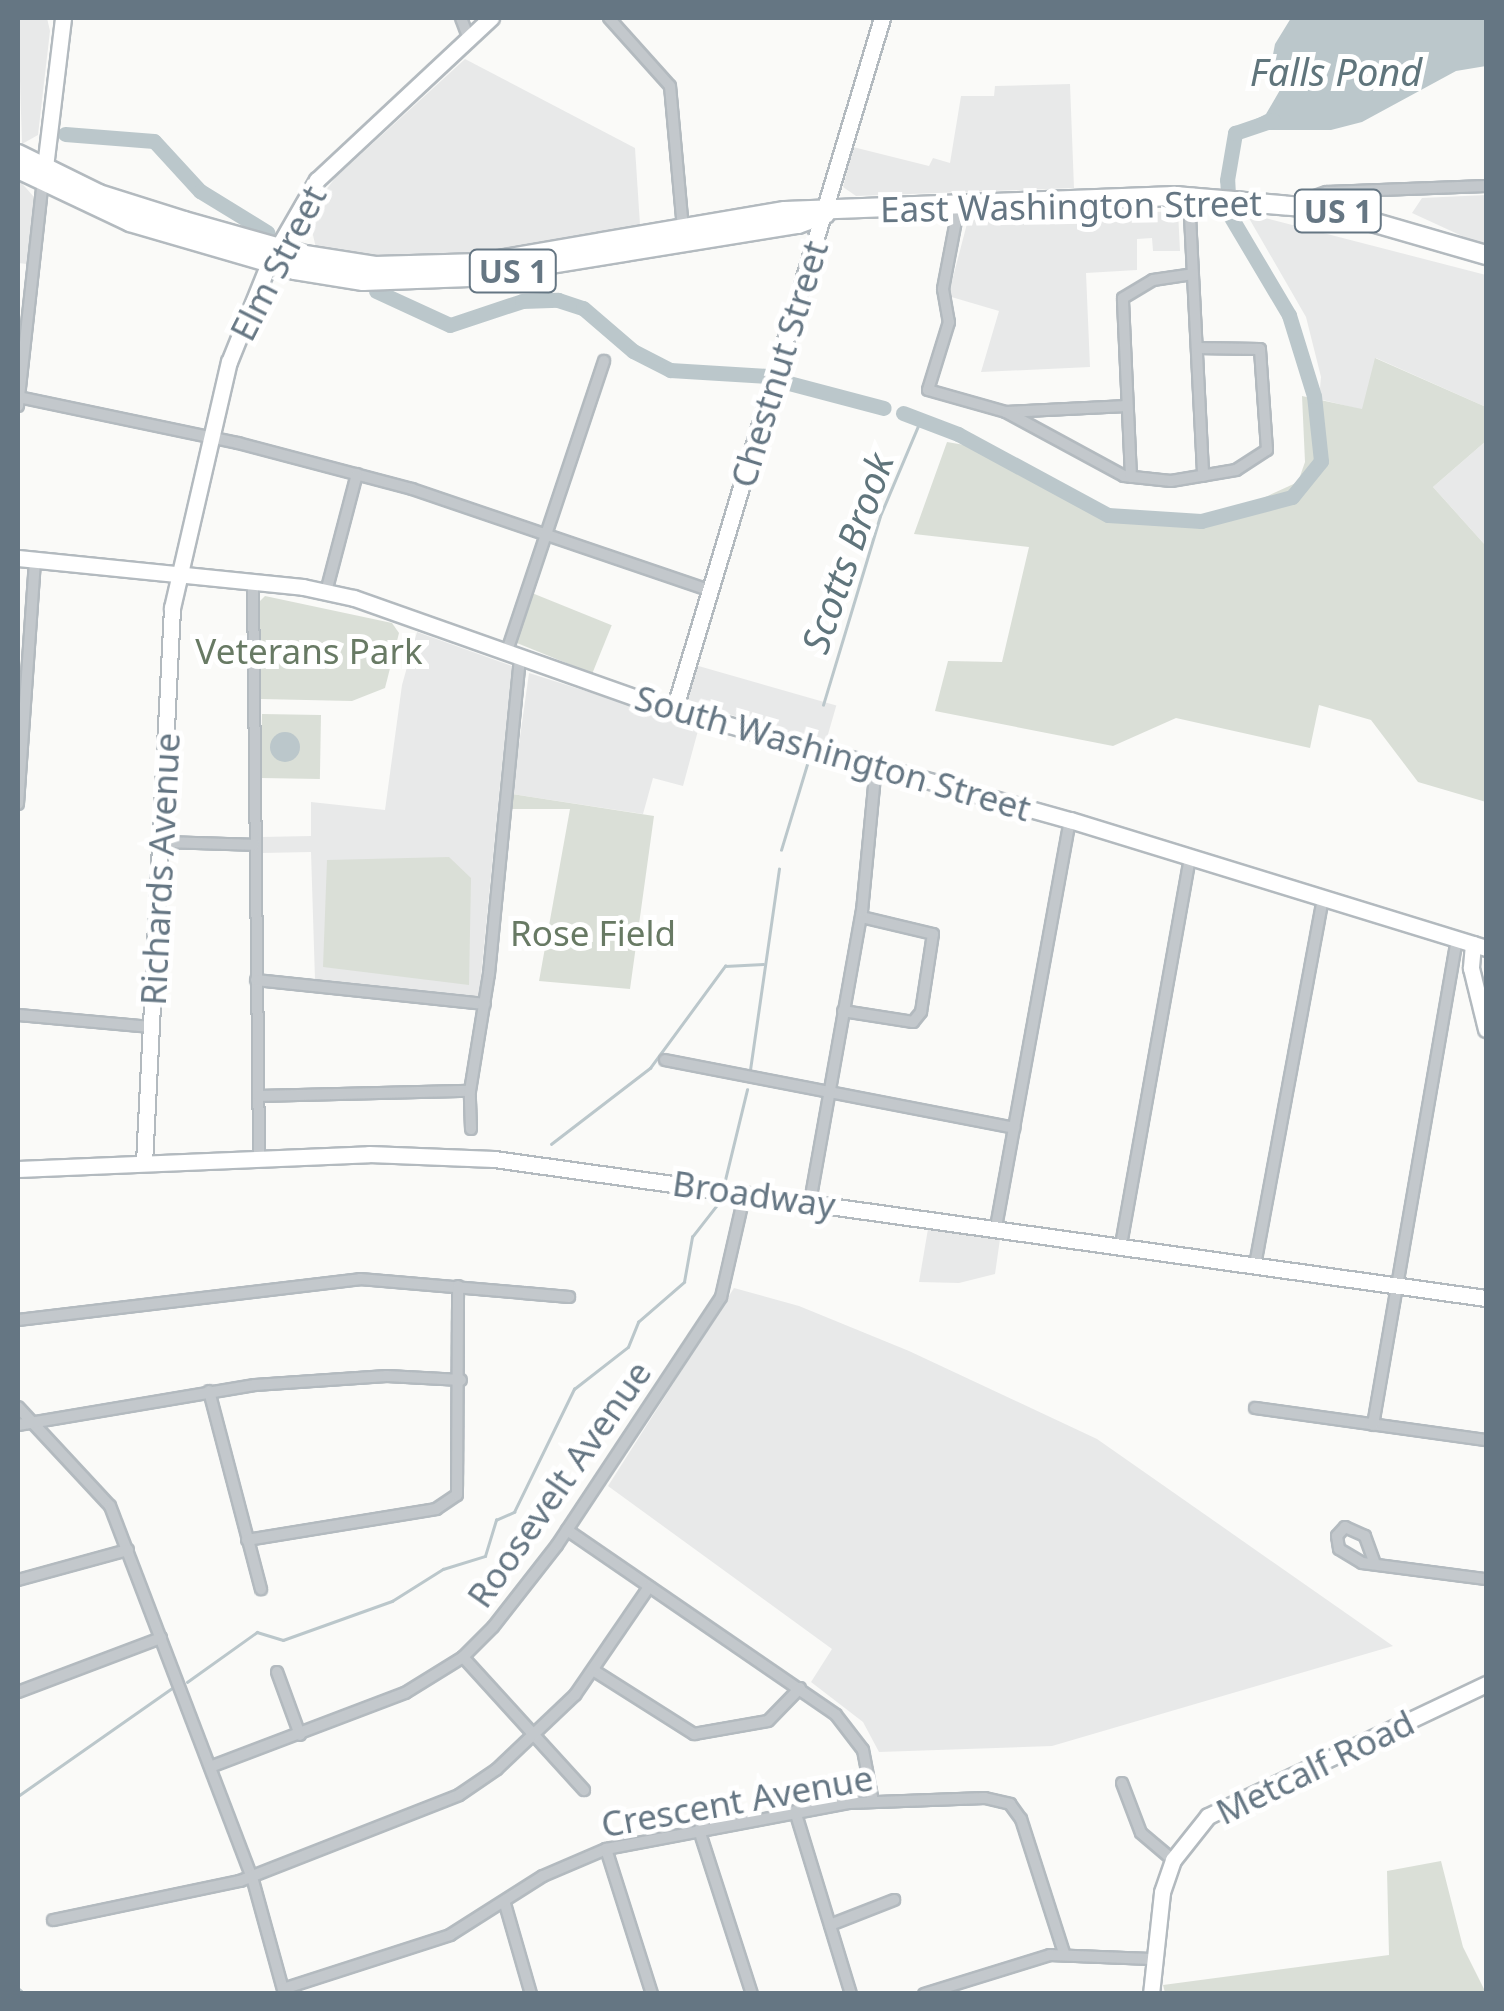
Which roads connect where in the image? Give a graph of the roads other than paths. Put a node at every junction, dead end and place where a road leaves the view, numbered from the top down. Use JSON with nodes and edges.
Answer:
{"nodes":[{"id":1,"x":62,"y":18,"type":"edge"},
{"id":2,"x":461,"y":18,"type":"edge"},
{"id":3,"x":491,"y":18,"type":"edge"},
{"id":4,"x":609,"y":18,"type":"edge"},
{"id":5,"x":882,"y":18,"type":"edge"},
{"id":6,"x":469,"y":39,"type":"junction"},
{"id":7,"x":18,"y":154,"type":"edge"},
{"id":8,"x":18,"y":169,"type":"edge"},
{"id":9,"x":44,"y":175,"type":"junction"},
{"id":10,"x":1486,"y":186,"type":"edge"},
{"id":11,"x":1190,"y":196,"type":"junction"},
{"id":12,"x":1296,"y":203,"type":"junction"},
{"id":13,"x":959,"y":205,"type":"junction"},
{"id":14,"x":825,"y":213,"type":"junction"},
{"id":15,"x":684,"y":228,"type":"junction"},
{"id":16,"x":1434,"y":238,"type":"junction"},
{"id":17,"x":274,"y":255,"type":"junction"},
{"id":18,"x":1486,"y":255,"type":"edge"},
{"id":19,"x":1486,"y":264,"type":"edge"},
{"id":20,"x":1193,"y":274,"type":"junction"},
{"id":21,"x":1197,"y":348,"type":"junction"},
{"id":22,"x":604,"y":361,"type":"dead end"},
{"id":23,"x":18,"y":397,"type":"edge"},
{"id":24,"x":18,"y":406,"type":"edge"},
{"id":25,"x":1127,"y":406,"type":"junction"},
{"id":26,"x":1006,"y":412,"type":"junction"},
{"id":27,"x":208,"y":437,"type":"junction"},
{"id":28,"x":356,"y":474,"type":"junction"},
{"id":29,"x":1203,"y":476,"type":"junction"},
{"id":30,"x":1131,"y":477,"type":"junction"},
{"id":31,"x":546,"y":531,"type":"junction"},
{"id":32,"x":18,"y":558,"type":"edge"},
{"id":33,"x":36,"y":560,"type":"junction"},
{"id":34,"x":178,"y":575,"type":"junction"},
{"id":35,"x":253,"y":582,"type":"junction"},
{"id":36,"x":711,"y":591,"type":"junction"},
{"id":37,"x":326,"y":592,"type":"junction"},
{"id":38,"x":514,"y":654,"type":"junction"},
{"id":39,"x":674,"y":710,"type":"junction"},
{"id":40,"x":876,"y":766,"type":"junction"},
{"id":41,"x":18,"y":804,"type":"edge"},
{"id":42,"x":1070,"y":820,"type":"junction"},
{"id":43,"x":161,"y":842,"type":"junction"},
{"id":44,"x":254,"y":844,"type":"junction"},
{"id":45,"x":1190,"y":857,"type":"junction"},
{"id":46,"x":1323,"y":898,"type":"junction"},
{"id":47,"x":861,"y":917,"type":"junction"},
{"id":48,"x":1472,"y":944,"type":"edge"},
{"id":49,"x":256,"y":980,"type":"junction"},
{"id":50,"x":484,"y":1004,"type":"junction"},
{"id":51,"x":843,"y":1011,"type":"junction"},
{"id":52,"x":18,"y":1015,"type":"edge"},
{"id":53,"x":151,"y":1027,"type":"junction"},
{"id":54,"x":1486,"y":1029,"type":"edge"},
{"id":55,"x":664,"y":1060,"type":"dead end"},
{"id":56,"x":830,"y":1090,"type":"junction"},
{"id":57,"x":470,"y":1091,"type":"junction"},
{"id":58,"x":258,"y":1096,"type":"junction"},
{"id":59,"x":1014,"y":1128,"type":"junction"},
{"id":60,"x":471,"y":1129,"type":"dead end"},
{"id":61,"x":259,"y":1158,"type":"junction"},
{"id":62,"x":144,"y":1163,"type":"junction"},
{"id":63,"x":18,"y":1168,"type":"edge"},
{"id":64,"x":745,"y":1192,"type":"junction"},
{"id":65,"x":810,"y":1202,"type":"junction"},
{"id":66,"x":996,"y":1228,"type":"junction"},
{"id":67,"x":1121,"y":1245,"type":"junction"},
{"id":68,"x":1256,"y":1265,"type":"junction"},
{"id":69,"x":1393,"y":1285,"type":"junction"},
{"id":70,"x":458,"y":1286,"type":"junction"},
{"id":71,"x":569,"y":1297,"type":"dead end"},
{"id":72,"x":1486,"y":1298,"type":"edge"},
{"id":73,"x":18,"y":1320,"type":"edge"},
{"id":74,"x":461,"y":1380,"type":"junction"},
{"id":75,"x":208,"y":1391,"type":"junction"},
{"id":76,"x":18,"y":1407,"type":"edge"},
{"id":77,"x":1256,"y":1408,"type":"dead end"},
{"id":78,"x":32,"y":1421,"type":"junction"},
{"id":79,"x":1373,"y":1424,"type":"junction"},
{"id":80,"x":18,"y":1425,"type":"edge"},
{"id":81,"x":1486,"y":1440,"type":"edge"},
{"id":82,"x":566,"y":1530,"type":"junction"},
{"id":83,"x":246,"y":1540,"type":"junction"},
{"id":84,"x":128,"y":1550,"type":"junction"},
{"id":85,"x":1376,"y":1564,"type":"dead end"},
{"id":86,"x":1486,"y":1579,"type":"edge"},
{"id":87,"x":18,"y":1580,"type":"edge"},
{"id":88,"x":649,"y":1587,"type":"junction"},
{"id":89,"x":261,"y":1589,"type":"dead end"},
{"id":90,"x":160,"y":1638,"type":"junction"},
{"id":91,"x":463,"y":1657,"type":"junction"},
{"id":92,"x":594,"y":1670,"type":"junction"},
{"id":93,"x":277,"y":1672,"type":"dead end"},
{"id":94,"x":1486,"y":1684,"type":"edge"},
{"id":95,"x":800,"y":1688,"type":"junction"},
{"id":96,"x":18,"y":1692,"type":"edge"},
{"id":97,"x":300,"y":1734,"type":"junction"},
{"id":98,"x":531,"y":1737,"type":"junction"},
{"id":99,"x":210,"y":1768,"type":"junction"},
{"id":100,"x":1122,"y":1783,"type":"dead end"},
{"id":101,"x":584,"y":1790,"type":"dead end"},
{"id":102,"x":873,"y":1802,"type":"junction"},
{"id":103,"x":795,"y":1811,"type":"junction"},
{"id":104,"x":699,"y":1830,"type":"junction"},
{"id":105,"x":606,"y":1849,"type":"junction"},
{"id":106,"x":1172,"y":1860,"type":"junction"},
{"id":107,"x":252,"y":1877,"type":"junction"},
{"id":108,"x":894,"y":1900,"type":"dead end"},
{"id":109,"x":505,"y":1904,"type":"junction"},
{"id":110,"x":54,"y":1920,"type":"dead end"},
{"id":111,"x":830,"y":1924,"type":"junction"},
{"id":112,"x":1064,"y":1953,"type":"junction"},
{"id":113,"x":1150,"y":1959,"type":"junction"},
{"id":114,"x":284,"y":1991,"type":"edge"},
{"id":115,"x":532,"y":1994,"type":"edge"},
{"id":116,"x":652,"y":1994,"type":"edge"},
{"id":117,"x":752,"y":1994,"type":"edge"},
{"id":118,"x":852,"y":1994,"type":"edge"},
{"id":119,"x":924,"y":1994,"type":"edge"},
{"id":120,"x":1152,"y":1994,"type":"edge"}],
"edges":[{"from":1,"to":9,"type":"street"},
{"from":2,"to":6,"type":"street"},
{"from":3,"to":6,"type":"street","name":"Elm Street"},
{"from":4,"to":15,"type":"street"},
{"from":5,"to":14,"type":"street","name":"Chestnut Street"},
{"from":6,"to":17,"type":"street","name":"Elm Street"},
{"from":7,"to":9,"type":"main road","name":"East Washington Street","number":"US 1"},
{"from":8,"to":9,"type":"main road","name":"East Washington Street","number":"US 1"},
{"from":9,"to":17,"type":"main road","name":"East Washington Street","number":"US 1"},
{"from":9,"to":23,"type":"street"},
{"from":10,"to":12,"type":"street"},
{"from":11,"to":12,"type":"main road","name":"East Washington Street","number":"US 1"},
{"from":11,"to":13,"type":"main road","name":"East Washington Street","number":"US 1"},
{"from":11,"to":20,"type":"street"},
{"from":12,"to":16,"type":"main road","name":"East Washington Street","number":"US 1"},
{"from":13,"to":14,"type":"main road","name":"East Washington Street","number":"US 1"},
{"from":13,"to":26,"type":"street"},
{"from":14,"to":15,"type":"main road","name":"East Washington Street","number":"US 1"},
{"from":14,"to":17,"type":"main road","name":"East Washington Street","number":"US 1"},
{"from":14,"to":36,"type":"street","name":"Chestnut Street"},
{"from":15,"to":17,"type":"main road","name":"East Washington Street","number":"US 1"},
{"from":16,"to":18,"type":"main road","name":"East Washington Street","number":"US 1"},
{"from":16,"to":19,"type":"main road","name":"East Washington Street","number":"US 1"},
{"from":17,"to":27,"type":"street","name":"Elm Street"},
{"from":20,"to":21,"type":"street"},
{"from":20,"to":25,"type":"street"},
{"from":21,"to":29,"type":"street"},
{"from":21,"to":29,"type":"street"},
{"from":22,"to":31,"type":"street"},
{"from":23,"to":24,"type":"street"},
{"from":23,"to":27,"type":"street"},
{"from":25,"to":26,"type":"street"},
{"from":25,"to":30,"type":"street"},
{"from":26,"to":30,"type":"street"},
{"from":27,"to":28,"type":"street"},
{"from":27,"to":34,"type":"street","name":"Elm Street"},
{"from":28,"to":31,"type":"street"},
{"from":28,"to":37,"type":"street"},
{"from":29,"to":30,"type":"street"},
{"from":31,"to":36,"type":"street"},
{"from":31,"to":38,"type":"street"},
{"from":32,"to":33,"type":"street","name":"South Washington Street"},
{"from":33,"to":34,"type":"street","name":"South Washington Street"},
{"from":33,"to":41,"type":"street"},
{"from":34,"to":35,"type":"street","name":"South Washington Street"},
{"from":34,"to":43,"type":"street","name":"Richards Avenue"},
{"from":35,"to":37,"type":"street","name":"South Washington Street"},
{"from":35,"to":44,"type":"street"},
{"from":36,"to":39,"type":"street","name":"Chestnut Street"},
{"from":37,"to":38,"type":"street","name":"South Washington Street"},
{"from":38,"to":39,"type":"street","name":"South Washington Street"},
{"from":38,"to":50,"type":"street"},
{"from":39,"to":40,"type":"street","name":"South Washington Street"},
{"from":40,"to":42,"type":"street","name":"South Washington Street"},
{"from":40,"to":47,"type":"street"},
{"from":42,"to":45,"type":"street","name":"South Washington Street"},
{"from":42,"to":59,"type":"street"},
{"from":43,"to":44,"type":"street"},
{"from":43,"to":53,"type":"street","name":"Richards Avenue"},
{"from":44,"to":49,"type":"street"},
{"from":45,"to":46,"type":"street","name":"South Washington Street"},
{"from":45,"to":67,"type":"street"},
{"from":46,"to":48,"type":"street","name":"South Washington Street"},
{"from":46,"to":68,"type":"street"},
{"from":47,"to":51,"type":"street"},
{"from":47,"to":51,"type":"street"},
{"from":48,"to":54,"type":"street"},
{"from":48,"to":69,"type":"street"},
{"from":49,"to":50,"type":"street"},
{"from":49,"to":58,"type":"street"},
{"from":50,"to":57,"type":"street"},
{"from":51,"to":56,"type":"street"},
{"from":52,"to":53,"type":"street"},
{"from":53,"to":62,"type":"street","name":"Richards Avenue"},
{"from":55,"to":56,"type":"street"},
{"from":56,"to":59,"type":"street"},
{"from":56,"to":65,"type":"street"},
{"from":57,"to":58,"type":"street"},
{"from":57,"to":60,"type":"street"},
{"from":58,"to":61,"type":"street"},
{"from":59,"to":66,"type":"street"},
{"from":61,"to":62,"type":"street","name":"Broadway"},
{"from":61,"to":64,"type":"street","name":"Broadway"},
{"from":62,"to":63,"type":"street","name":"Broadway"},
{"from":64,"to":65,"type":"street","name":"Broadway"},
{"from":64,"to":82,"type":"street","name":"Roosevelt Avenue"},
{"from":65,"to":66,"type":"street","name":"Broadway"},
{"from":66,"to":67,"type":"street","name":"Broadway"},
{"from":67,"to":68,"type":"street","name":"Broadway"},
{"from":68,"to":69,"type":"street","name":"Broadway"},
{"from":69,"to":72,"type":"street","name":"Broadway"},
{"from":69,"to":79,"type":"street"},
{"from":70,"to":71,"type":"street"},
{"from":70,"to":73,"type":"street"},
{"from":70,"to":74,"type":"street"},
{"from":74,"to":75,"type":"street"},
{"from":74,"to":83,"type":"street"},
{"from":75,"to":78,"type":"street"},
{"from":75,"to":83,"type":"street"},
{"from":76,"to":78,"type":"street"},
{"from":77,"to":79,"type":"street"},
{"from":78,"to":80,"type":"street"},
{"from":78,"to":84,"type":"street"},
{"from":79,"to":81,"type":"street"},
{"from":82,"to":88,"type":"street"},
{"from":82,"to":91,"type":"street","name":"Roosevelt Avenue"},
{"from":83,"to":89,"type":"street"},
{"from":84,"to":87,"type":"street"},
{"from":84,"to":90,"type":"street"},
{"from":85,"to":86,"type":"street"},
{"from":88,"to":92,"type":"street"},
{"from":88,"to":95,"type":"street"},
{"from":90,"to":96,"type":"street"},
{"from":90,"to":99,"type":"street"},
{"from":91,"to":97,"type":"street","name":"Roosevelt Avenue"},
{"from":91,"to":98,"type":"street"},
{"from":92,"to":95,"type":"street"},
{"from":92,"to":98,"type":"street"},
{"from":93,"to":97,"type":"street"},
{"from":94,"to":106,"type":"street","name":"Metcalf Road"},
{"from":95,"to":102,"type":"street"},
{"from":97,"to":99,"type":"street","name":"Roosevelt Avenue"},
{"from":98,"to":101,"type":"street"},
{"from":98,"to":107,"type":"street"},
{"from":99,"to":107,"type":"street"},
{"from":100,"to":106,"type":"street"},
{"from":102,"to":103,"type":"street","name":"Crescent Avenue"},
{"from":102,"to":112,"type":"street","name":"Crescent Avenue"},
{"from":103,"to":104,"type":"street","name":"Crescent Avenue"},
{"from":103,"to":111,"type":"street"},
{"from":104,"to":105,"type":"street","name":"Crescent Avenue"},
{"from":104,"to":117,"type":"street"},
{"from":105,"to":109,"type":"street","name":"Crescent Avenue"},
{"from":105,"to":116,"type":"street"},
{"from":106,"to":113,"type":"street"},
{"from":107,"to":110,"type":"street"},
{"from":107,"to":114,"type":"street"},
{"from":108,"to":111,"type":"street"},
{"from":109,"to":114,"type":"street","name":"Crescent Avenue"},
{"from":109,"to":115,"type":"street"},
{"from":111,"to":118,"type":"street"},
{"from":112,"to":113,"type":"street"},
{"from":112,"to":119,"type":"street"},
{"from":113,"to":120,"type":"street"}]}
